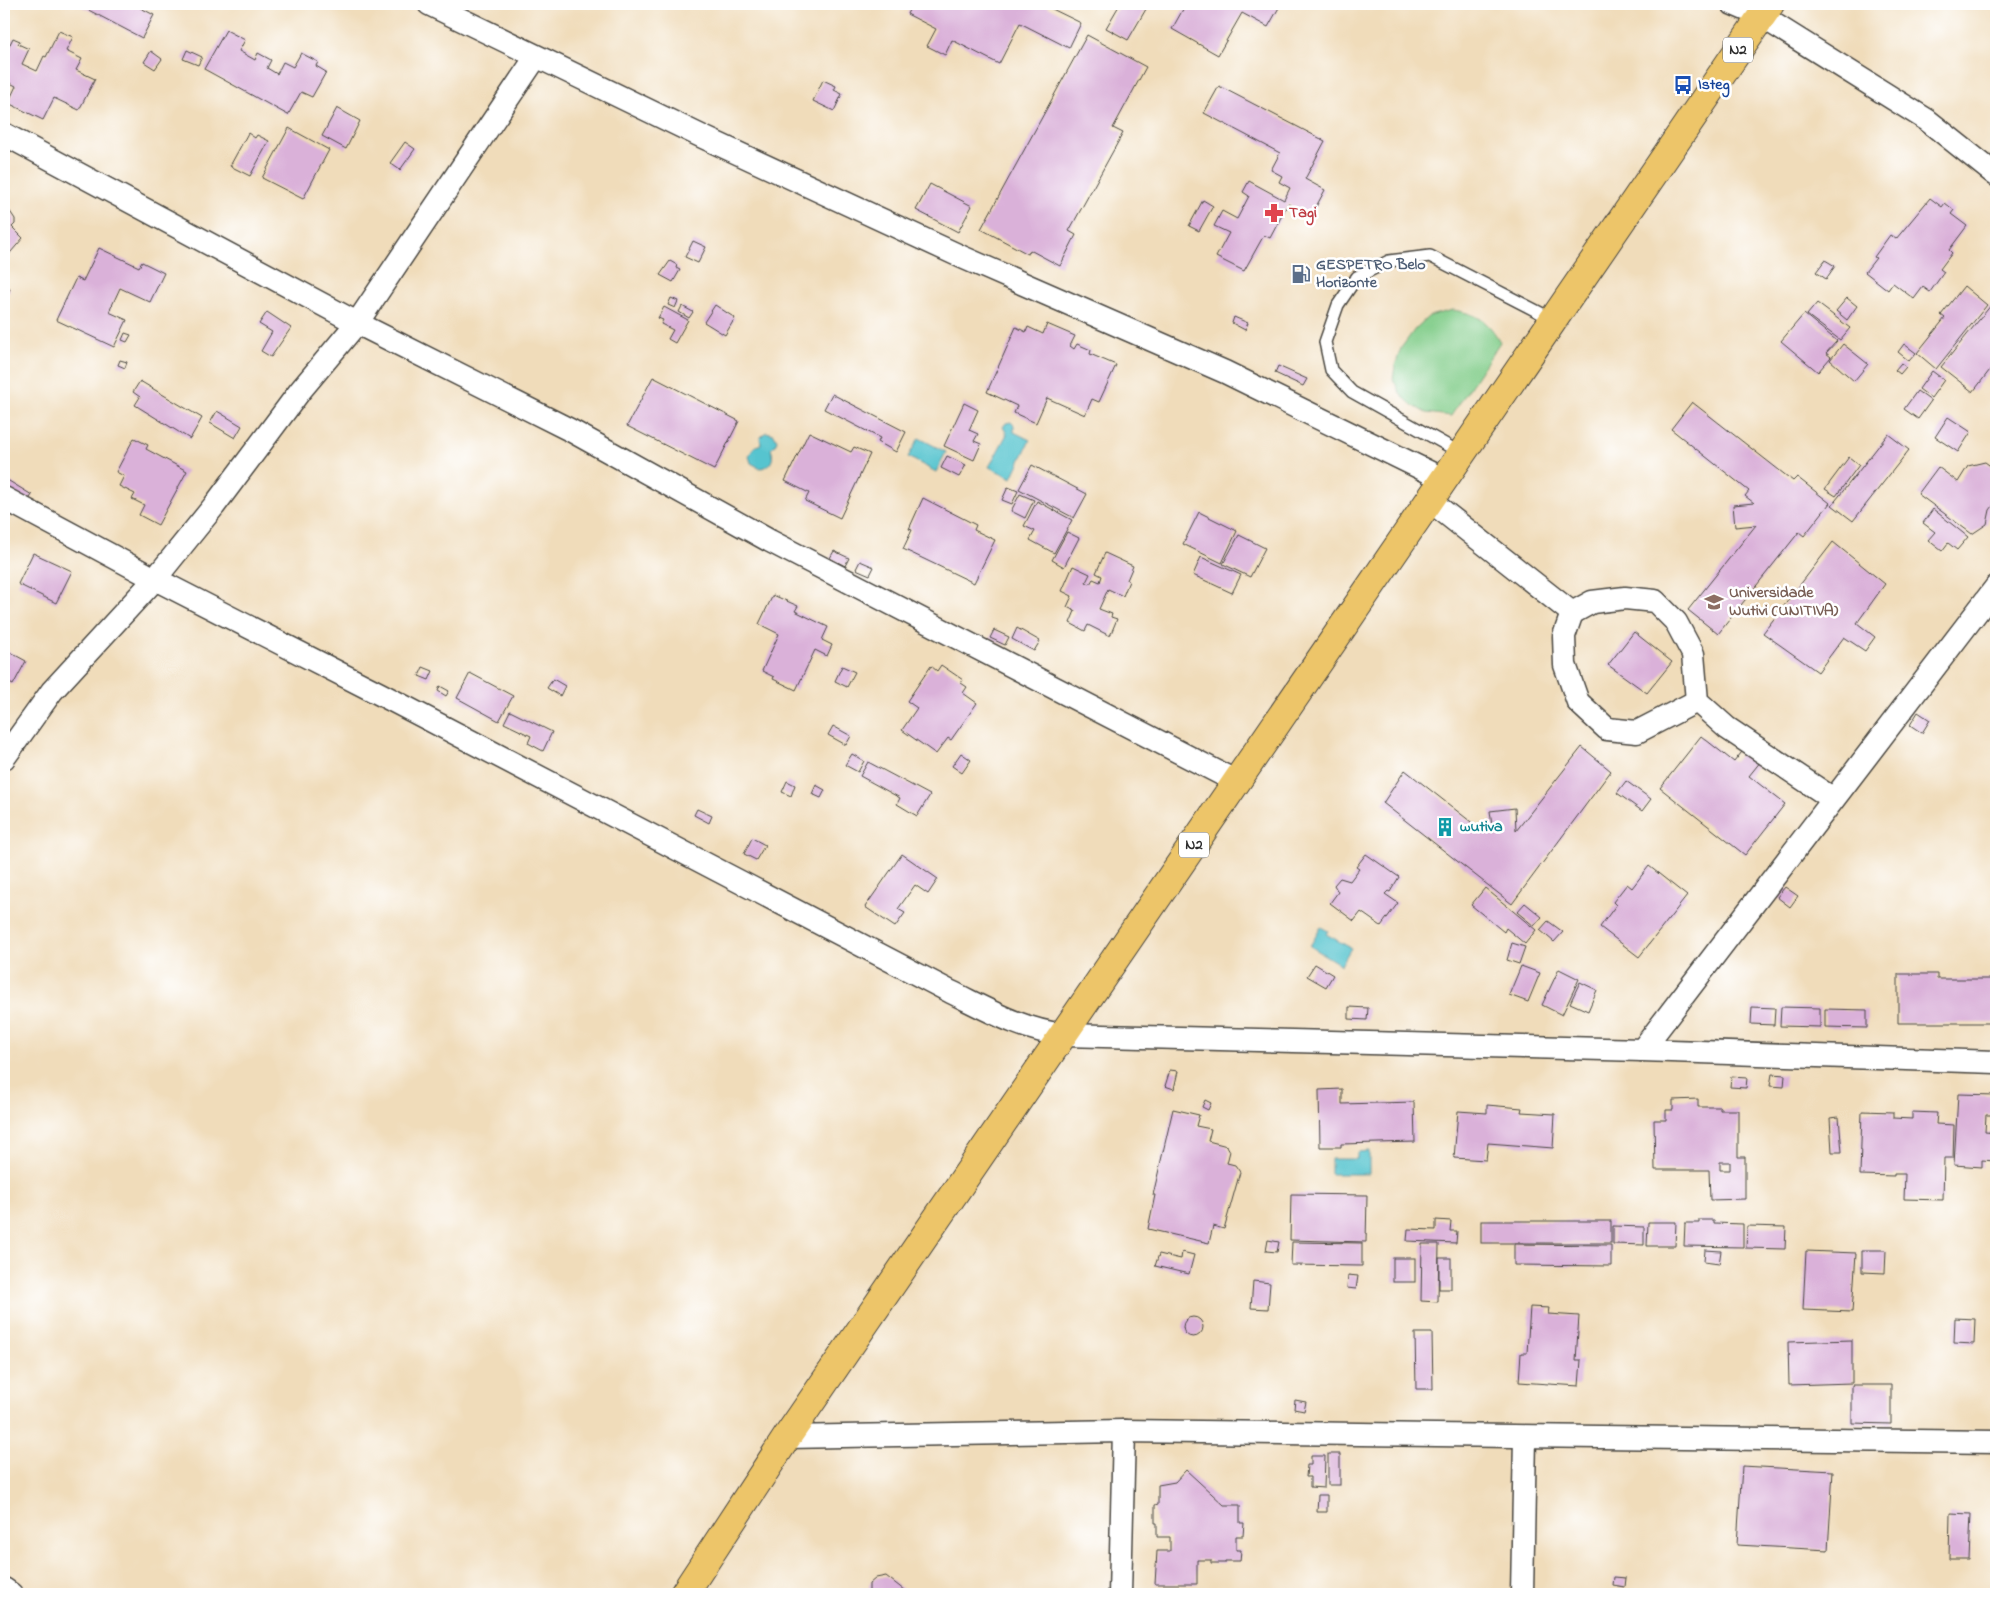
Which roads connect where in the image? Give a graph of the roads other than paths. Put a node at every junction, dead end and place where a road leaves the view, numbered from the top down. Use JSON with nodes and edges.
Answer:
{"nodes":[{"id":1,"x":429,"y":4,"type":"edge"},
{"id":2,"x":1733,"y":4,"type":"edge"},
{"id":3,"x":1766,"y":10,"type":"edge"},
{"id":4,"x":536,"y":56,"type":"junction"},
{"id":5,"x":4,"y":134,"type":"edge"},
{"id":6,"x":1996,"y":175,"type":"edge"},
{"id":7,"x":1554,"y":320,"type":"junction"},
{"id":8,"x":357,"y":323,"type":"junction"},
{"id":9,"x":1461,"y":453,"type":"junction"},
{"id":10,"x":1436,"y":490,"type":"junction"},
{"id":11,"x":4,"y":498,"type":"edge"},
{"id":12,"x":155,"y":579,"type":"junction"},
{"id":13,"x":1996,"y":586,"type":"edge"},
{"id":14,"x":1572,"y":613,"type":"junction"},
{"id":15,"x":1697,"y":701,"type":"junction"},
{"id":16,"x":4,"y":758,"type":"edge"},
{"id":17,"x":1237,"y":782,"type":"junction"},
{"id":18,"x":1833,"y":800,"type":"junction"},
{"id":19,"x":1064,"y":1035,"type":"junction"},
{"id":20,"x":1642,"y":1050,"type":"junction"},
{"id":21,"x":1996,"y":1062,"type":"edge"},
{"id":22,"x":1124,"y":1431,"type":"junction"},
{"id":23,"x":788,"y":1437,"type":"junction"},
{"id":24,"x":1525,"y":1437,"type":"junction"},
{"id":25,"x":1996,"y":1442,"type":"edge"},
{"id":26,"x":4,"y":1589,"type":"edge"},
{"id":27,"x":11,"y":1594,"type":"edge"},
{"id":28,"x":684,"y":1594,"type":"edge"},
{"id":29,"x":1120,"y":1594,"type":"edge"},
{"id":30,"x":1522,"y":1594,"type":"edge"}],
"edges":[{"from":1,"to":4,"type":"street"},
{"from":2,"to":3,"type":"street"},
{"from":3,"to":6,"type":"street"},
{"from":3,"to":7,"type":"main road","number":"N2"},
{"from":4,"to":8,"type":"street"},
{"from":4,"to":10,"type":"street"},
{"from":5,"to":8,"type":"street"},
{"from":7,"to":9,"type":"main road","number":"N2"},
{"from":7,"to":9,"type":"lane"},
{"from":8,"to":12,"type":"street"},
{"from":8,"to":17,"type":"street"},
{"from":9,"to":10,"type":"main road","number":"N2"},
{"from":10,"to":14,"type":"street"},
{"from":10,"to":17,"type":"main road","number":"N2"},
{"from":11,"to":12,"type":"street"},
{"from":12,"to":16,"type":"street"},
{"from":12,"to":19,"type":"street"},
{"from":13,"to":18,"type":"street"},
{"from":14,"to":15,"type":"street"},
{"from":14,"to":15,"type":"street"},
{"from":15,"to":18,"type":"street"},
{"from":17,"to":19,"type":"main road","number":"N2"},
{"from":18,"to":20,"type":"street"},
{"from":19,"to":20,"type":"street"},
{"from":19,"to":23,"type":"main road","number":"N2"},
{"from":20,"to":21,"type":"street"},
{"from":22,"to":23,"type":"street"},
{"from":22,"to":24,"type":"street"},
{"from":22,"to":29,"type":"street"},
{"from":23,"to":28,"type":"main road","number":"N2"},
{"from":24,"to":25,"type":"street"},
{"from":24,"to":30,"type":"street"},
{"from":26,"to":27,"type":"street"}]}
